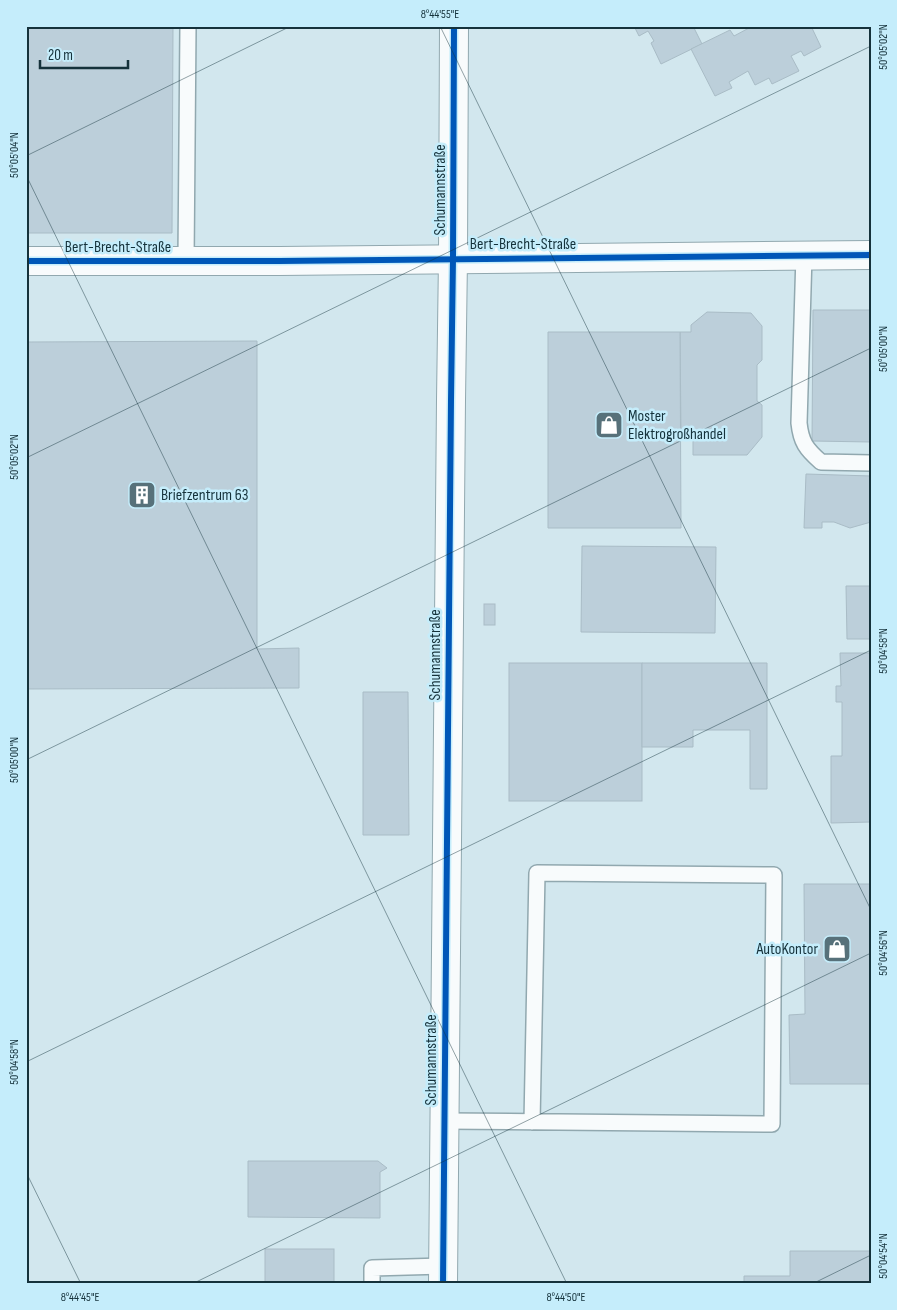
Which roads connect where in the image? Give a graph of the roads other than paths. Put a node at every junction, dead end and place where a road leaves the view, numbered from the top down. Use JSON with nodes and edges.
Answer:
{"nodes":[{"id":1,"x":188,"y":26,"type":"edge"},
{"id":2,"x":454,"y":26,"type":"edge"},
{"id":3,"x":871,"y":255,"type":"edge"},
{"id":4,"x":804,"y":256,"type":"junction"},
{"id":5,"x":453,"y":258,"type":"junction"},
{"id":6,"x":186,"y":260,"type":"junction"},
{"id":7,"x":26,"y":261,"type":"edge"},
{"id":8,"x":871,"y":463,"type":"edge"},
{"id":9,"x":445,"y":1121,"type":"junction"},
{"id":10,"x":532,"y":1122,"type":"junction"},
{"id":11,"x":443,"y":1275,"type":"edge"},
{"id":12,"x":372,"y":1284,"type":"edge"}],
"edges":[{"from":1,"to":6,"type":"lane"},
{"from":2,"to":5,"type":"street","name":"Schumannstraße"},
{"from":3,"to":4,"type":"street","name":"Bert-Brecht-Straße"},
{"from":4,"to":5,"type":"street","name":"Bert-Brecht-Straße"},
{"from":4,"to":8,"type":"lane"},
{"from":5,"to":6,"type":"street","name":"Bert-Brecht-Straße"},
{"from":5,"to":9,"type":"street","name":"Schumannstraße"},
{"from":6,"to":7,"type":"street","name":"Bert-Brecht-Straße"},
{"from":9,"to":10,"type":"lane"},
{"from":9,"to":11,"type":"street","name":"Schumannstraße"},
{"from":10,"to":10,"type":"lane"},
{"from":11,"to":12,"type":"lane"}]}
